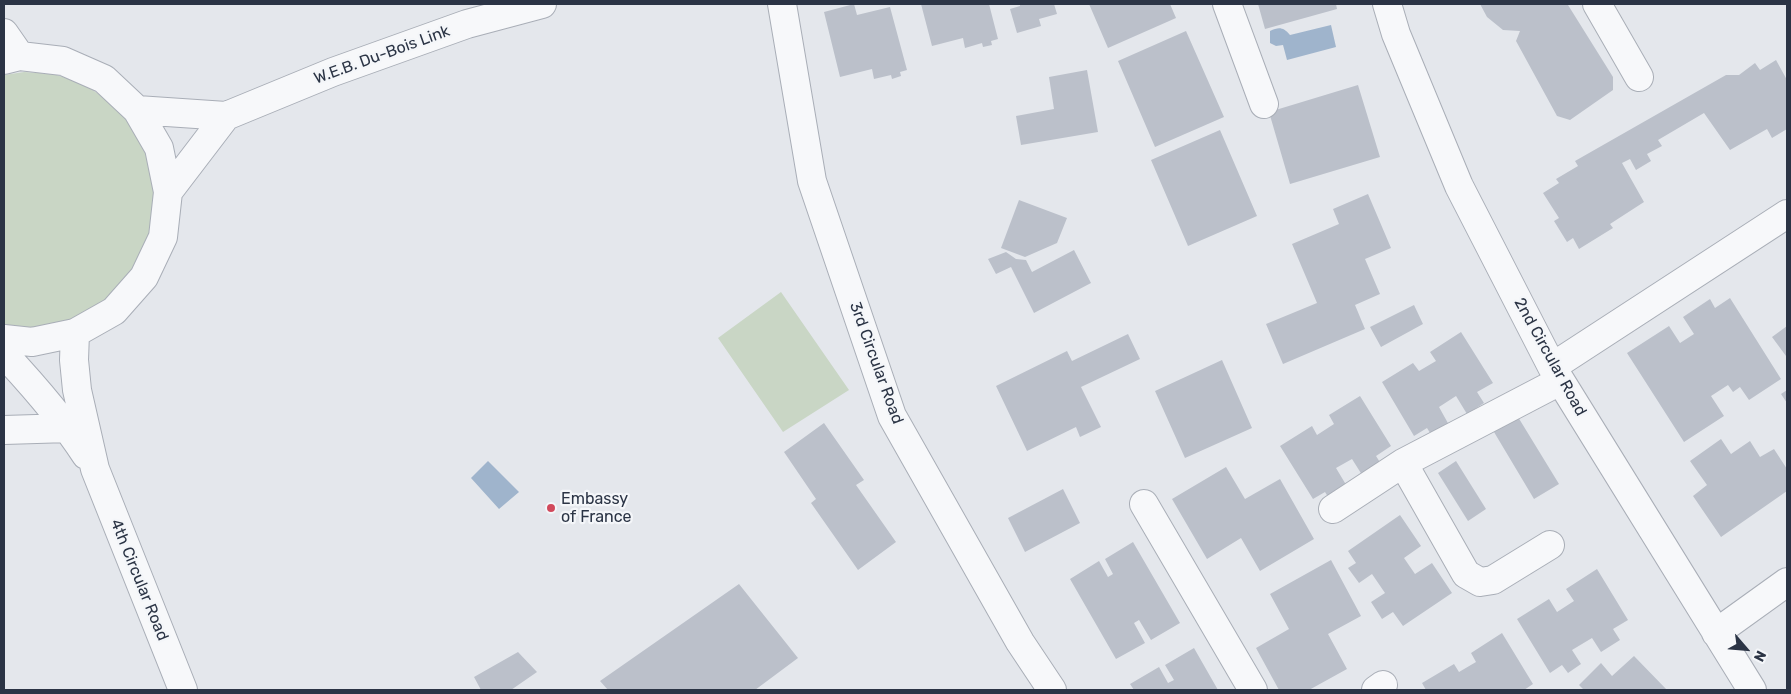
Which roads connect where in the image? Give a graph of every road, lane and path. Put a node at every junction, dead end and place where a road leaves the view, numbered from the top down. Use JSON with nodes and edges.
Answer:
{"nodes":[{"id":1,"x":542,"y":4,"type":"edge"},
{"id":2,"x":782,"y":4,"type":"edge"},
{"id":3,"x":1227,"y":4,"type":"edge"},
{"id":4,"x":1387,"y":4,"type":"edge"},
{"id":5,"x":1597,"y":4,"type":"edge"},
{"id":6,"x":4,"y":33,"type":"edge"},
{"id":7,"x":12,"y":58,"type":"edge"},
{"id":8,"x":1638,"y":77,"type":"dead end"},
{"id":9,"x":1264,"y":104,"type":"dead end"},
{"id":10,"x":137,"y":110,"type":"junction"},
{"id":11,"x":226,"y":116,"type":"junction"},
{"id":12,"x":168,"y":192,"type":"junction"},
{"id":13,"x":1787,"y":214,"type":"edge"},
{"id":14,"x":75,"y":333,"type":"junction"},
{"id":15,"x":4,"y":339,"type":"edge"},
{"id":16,"x":4,"y":354,"type":"edge"},
{"id":17,"x":1556,"y":374,"type":"junction"},
{"id":18,"x":69,"y":428,"type":"junction"},
{"id":19,"x":4,"y":430,"type":"edge"},
{"id":20,"x":1403,"y":463,"type":"junction"},
{"id":21,"x":95,"y":469,"type":"junction"},
{"id":22,"x":1144,"y":504,"type":"dead end"},
{"id":23,"x":1333,"y":508,"type":"dead end"},
{"id":24,"x":1550,"y":545,"type":"dead end"},
{"id":25,"x":1787,"y":582,"type":"edge"},
{"id":26,"x":1716,"y":633,"type":"junction"},
{"id":27,"x":183,"y":690,"type":"edge"},
{"id":28,"x":1052,"y":690,"type":"edge"},
{"id":29,"x":1253,"y":690,"type":"edge"},
{"id":30,"x":1750,"y":690,"type":"edge"}],
"edges":[{"from":1,"to":11,"type":"street","name":"W.E.B. Du-Bois Link"},
{"from":2,"to":28,"type":"street","name":"3rd Circular Road"},
{"from":3,"to":9,"type":"street"},
{"from":4,"to":17,"type":"street","name":"2nd Circular Road"},
{"from":5,"to":8,"type":"street"},
{"from":6,"to":7,"type":"street"},
{"from":7,"to":10,"type":"street"},
{"from":10,"to":11,"type":"street","name":"W.E.B. Du-Bois Link"},
{"from":10,"to":12,"type":"street"},
{"from":11,"to":12,"type":"street"},
{"from":12,"to":14,"type":"street"},
{"from":13,"to":17,"type":"street"},
{"from":14,"to":15,"type":"street"},
{"from":14,"to":21,"type":"street","name":"4th Circular Road"},
{"from":16,"to":18,"type":"street","name":"4th Circular Road"},
{"from":17,"to":20,"type":"street"},
{"from":17,"to":26,"type":"street","name":"2nd Circular Road"},
{"from":18,"to":19,"type":"street"},
{"from":18,"to":21,"type":"street","name":"4th Circular Road"},
{"from":20,"to":23,"type":"street"},
{"from":20,"to":24,"type":"street"},
{"from":21,"to":27,"type":"street","name":"4th Circular Road"},
{"from":22,"to":29,"type":"street"},
{"from":25,"to":26,"type":"street"},
{"from":26,"to":30,"type":"street","name":"2nd Circular Road"}]}
